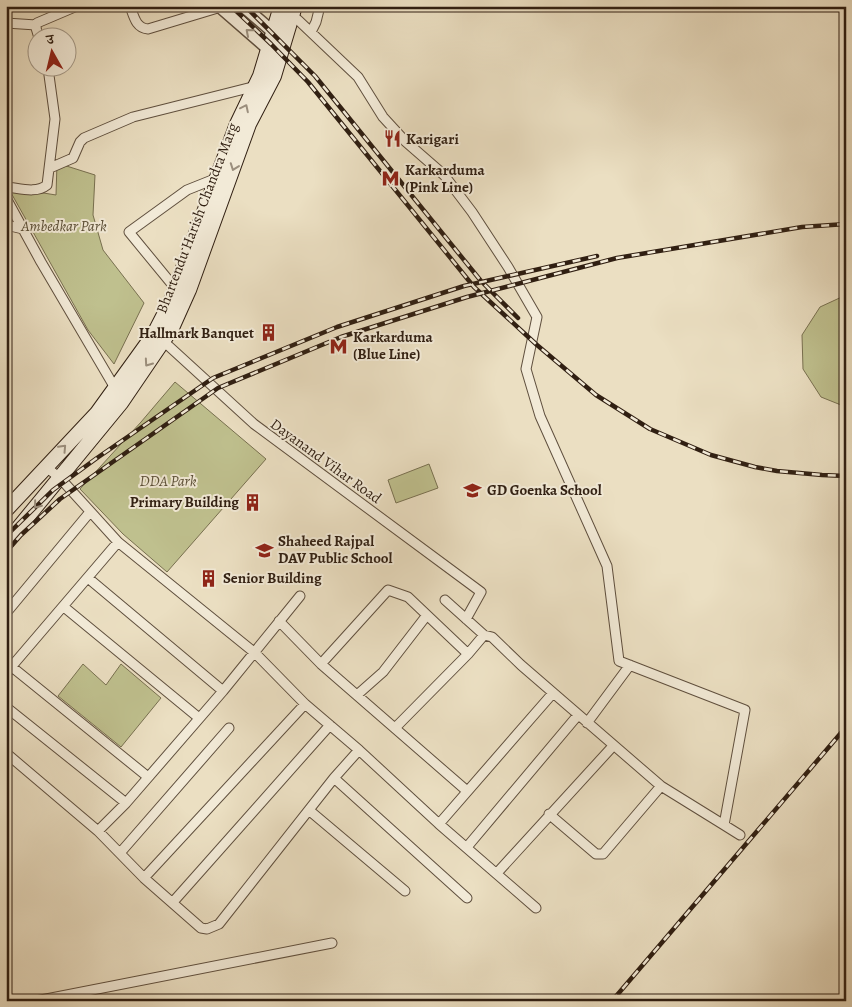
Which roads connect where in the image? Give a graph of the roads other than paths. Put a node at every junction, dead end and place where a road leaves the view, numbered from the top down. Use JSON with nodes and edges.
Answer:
{"nodes":[{"id":1,"x":77,"y":6,"type":"edge"},
{"id":2,"x":130,"y":6,"type":"edge"},
{"id":3,"x":243,"y":6,"type":"edge"},
{"id":4,"x":320,"y":6,"type":"edge"},
{"id":5,"x":220,"y":7,"type":"edge"},
{"id":6,"x":287,"y":9,"type":"edge"},
{"id":7,"x":6,"y":23,"type":"edge"},
{"id":8,"x":36,"y":26,"type":"joint"},
{"id":9,"x":273,"y":32,"type":"junction"},
{"id":10,"x":311,"y":32,"type":"junction"},
{"id":11,"x":284,"y":41,"type":"junction"},
{"id":12,"x":268,"y":49,"type":"junction"},
{"id":13,"x":279,"y":59,"type":"junction"},
{"id":14,"x":49,"y":78,"type":"edge"},
{"id":15,"x":256,"y":86,"type":"junction"},
{"id":16,"x":50,"y":168,"type":"junction"},
{"id":17,"x":217,"y":178,"type":"junction"},
{"id":18,"x":6,"y":187,"type":"edge"},
{"id":19,"x":6,"y":198,"type":"edge"},
{"id":20,"x":6,"y":225,"type":"edge"},
{"id":21,"x":23,"y":229,"type":"junction"},
{"id":22,"x":175,"y":288,"type":"junction"},
{"id":23,"x":159,"y":338,"type":"junction"},
{"id":24,"x":115,"y":388,"type":"junction"},
{"id":25,"x":46,"y":467,"type":"junction"},
{"id":26,"x":60,"y":478,"type":"junction"},
{"id":27,"x":6,"y":510,"type":"edge"},
{"id":28,"x":90,"y":512,"type":"junction"},
{"id":29,"x":118,"y":542,"type":"junction"},
{"id":30,"x":6,"y":543,"type":"edge"},
{"id":31,"x":88,"y":578,"type":"junction"},
{"id":32,"x":300,"y":596,"type":"dead end"},
{"id":33,"x":445,"y":600,"type":"dead end"},
{"id":34,"x":64,"y":607,"type":"junction"},
{"id":35,"x":6,"y":613,"type":"edge"},
{"id":36,"x":427,"y":615,"type":"junction"},
{"id":37,"x":466,"y":619,"type":"junction"},
{"id":38,"x":279,"y":621,"type":"junction"},
{"id":39,"x":484,"y":635,"type":"junction"},
{"id":40,"x":255,"y":653,"type":"junction"},
{"id":41,"x":468,"y":654,"type":"junction"},
{"id":42,"x":321,"y":664,"type":"junction"},
{"id":43,"x":630,"y":665,"type":"junction"},
{"id":44,"x":9,"y":670,"type":"edge"},
{"id":45,"x":223,"y":691,"type":"junction"},
{"id":46,"x":553,"y":693,"type":"junction"},
{"id":47,"x":357,"y":695,"type":"junction"},
{"id":48,"x":305,"y":704,"type":"junction"},
{"id":49,"x":6,"y":707,"type":"edge"},
{"id":50,"x":578,"y":715,"type":"junction"},
{"id":51,"x":199,"y":718,"type":"junction"},
{"id":52,"x":587,"y":723,"type":"junction"},
{"id":53,"x":330,"y":725,"type":"junction"},
{"id":54,"x":229,"y":728,"type":"dead end"},
{"id":55,"x":395,"y":728,"type":"junction"},
{"id":56,"x":613,"y":746,"type":"junction"},
{"id":57,"x":359,"y":750,"type":"junction"},
{"id":58,"x":6,"y":753,"type":"edge"},
{"id":59,"x":148,"y":777,"type":"junction"},
{"id":60,"x":334,"y":778,"type":"junction"},
{"id":61,"x":661,"y":786,"type":"junction"},
{"id":62,"x":467,"y":791,"type":"junction"},
{"id":63,"x":126,"y":803,"type":"junction"},
{"id":64,"x":310,"y":810,"type":"junction"},
{"id":65,"x":549,"y":814,"type":"junction"},
{"id":66,"x":440,"y":824,"type":"junction"},
{"id":67,"x":724,"y":825,"type":"junction"},
{"id":68,"x":98,"y":831,"type":"junction"},
{"id":69,"x":740,"y":835,"type":"dead end"},
{"id":70,"x":467,"y":847,"type":"junction"},
{"id":71,"x":120,"y":853,"type":"junction"},
{"id":72,"x":497,"y":873,"type":"junction"},
{"id":73,"x":144,"y":878,"type":"junction"},
{"id":74,"x":405,"y":891,"type":"dead end"},
{"id":75,"x":467,"y":898,"type":"dead end"},
{"id":76,"x":173,"y":902,"type":"junction"},
{"id":77,"x":536,"y":908,"type":"dead end"},
{"id":78,"x":332,"y":943,"type":"dead end"},
{"id":79,"x":36,"y":1001,"type":"edge"}],
"edges":[{"from":1,"to":8,"type":"street"},
{"from":2,"to":5,"type":"street"},
{"from":3,"to":9,"type":"street"},
{"from":4,"to":10,"type":"street"},
{"from":12,"to":5,"type":"street","one_way":true},
{"from":6,"to":9,"type":"main road","name":"Bhartendu Harish Chandra Marg"},
{"from":6,"to":10,"type":"street"},
{"from":6,"to":11,"type":"main road","name":"Bhartendu Harish Chandra Marg"},
{"from":7,"to":8,"type":"street"},
{"from":9,"to":11,"type":"street"},
{"from":9,"to":12,"type":"main road","name":"Bhartendu Harish Chandra Marg"},
{"from":10,"to":43,"type":"street"},
{"from":11,"to":13,"type":"main road","name":"Bhartendu Harish Chandra Marg"},
{"from":12,"to":13,"type":"street"},
{"from":12,"to":15,"type":"main road","name":"Bhartendu Harish Chandra Marg"},
{"from":13,"to":23,"type":"main road","name":"Bhartendu Harish Chandra Marg","one_way":true},
{"from":14,"to":16,"type":"street"},
{"from":15,"to":16,"type":"street"},
{"from":17,"to":15,"type":"main road","name":"Bhartendu Harish Chandra Marg","one_way":true},
{"from":16,"to":18,"type":"street"},
{"from":17,"to":22,"type":"main road","name":"Bhartendu Harish Chandra Marg"},
{"from":17,"to":22,"type":"street"},
{"from":19,"to":21,"type":"street"},
{"from":20,"to":21,"type":"street"},
{"from":21,"to":24,"type":"street"},
{"from":22,"to":23,"type":"main road","name":"Bhartendu Harish Chandra Marg"},
{"from":23,"to":24,"type":"main road","name":"Bhartendu Harish Chandra Marg"},
{"from":23,"to":26,"type":"main road","name":"Bhartendu Harish Chandra Marg","one_way":true},
{"from":23,"to":37,"type":"street","name":"Dayanand Vihar Road"},
{"from":25,"to":24,"type":"main road","name":"Bhartendu Harish Chandra Marg","one_way":true},
{"from":25,"to":26,"type":"street"},
{"from":25,"to":27,"type":"main road","name":"Bhartendu Harish Chandra Marg"},
{"from":26,"to":28,"type":"street"},
{"from":26,"to":30,"type":"main road","name":"Bhartendu Harish Chandra Marg","one_way":true},
{"from":28,"to":29,"type":"street"},
{"from":28,"to":35,"type":"street"},
{"from":29,"to":31,"type":"street"},
{"from":29,"to":40,"type":"street"},
{"from":31,"to":34,"type":"street"},
{"from":31,"to":45,"type":"street"},
{"from":32,"to":38,"type":"street"},
{"from":33,"to":37,"type":"street"},
{"from":34,"to":44,"type":"street"},
{"from":34,"to":51,"type":"street"},
{"from":36,"to":41,"type":"street"},
{"from":36,"to":42,"type":"street"},
{"from":36,"to":47,"type":"street"},
{"from":37,"to":39,"type":"street"},
{"from":38,"to":40,"type":"street"},
{"from":38,"to":42,"type":"street"},
{"from":39,"to":41,"type":"street"},
{"from":39,"to":46,"type":"street"},
{"from":40,"to":45,"type":"street"},
{"from":40,"to":48,"type":"street"},
{"from":41,"to":55,"type":"street"},
{"from":42,"to":47,"type":"street"},
{"from":43,"to":52,"type":"street"},
{"from":43,"to":67,"type":"street"},
{"from":44,"to":59,"type":"street"},
{"from":45,"to":51,"type":"street"},
{"from":46,"to":50,"type":"street"},
{"from":46,"to":62,"type":"street"},
{"from":47,"to":55,"type":"street"},
{"from":48,"to":53,"type":"street"},
{"from":48,"to":73,"type":"street"},
{"from":49,"to":63,"type":"street"},
{"from":50,"to":52,"type":"street"},
{"from":50,"to":70,"type":"street"},
{"from":51,"to":59,"type":"street"},
{"from":52,"to":56,"type":"street"},
{"from":53,"to":57,"type":"street"},
{"from":53,"to":76,"type":"street"},
{"from":54,"to":71,"type":"street"},
{"from":55,"to":62,"type":"street"},
{"from":56,"to":61,"type":"street"},
{"from":56,"to":65,"type":"street"},
{"from":57,"to":60,"type":"street"},
{"from":57,"to":66,"type":"street"},
{"from":58,"to":68,"type":"street"},
{"from":59,"to":63,"type":"street"},
{"from":60,"to":64,"type":"street"},
{"from":60,"to":75,"type":"street"},
{"from":61,"to":65,"type":"street"},
{"from":61,"to":67,"type":"street"},
{"from":62,"to":66,"type":"street"},
{"from":63,"to":68,"type":"street"},
{"from":64,"to":74,"type":"street"},
{"from":64,"to":76,"type":"street"},
{"from":65,"to":72,"type":"street"},
{"from":66,"to":70,"type":"street"},
{"from":67,"to":69,"type":"street"},
{"from":68,"to":71,"type":"street"},
{"from":70,"to":72,"type":"street"},
{"from":71,"to":73,"type":"street"},
{"from":72,"to":77,"type":"street"},
{"from":73,"to":76,"type":"street"},
{"from":78,"to":79,"type":"street"}]}
